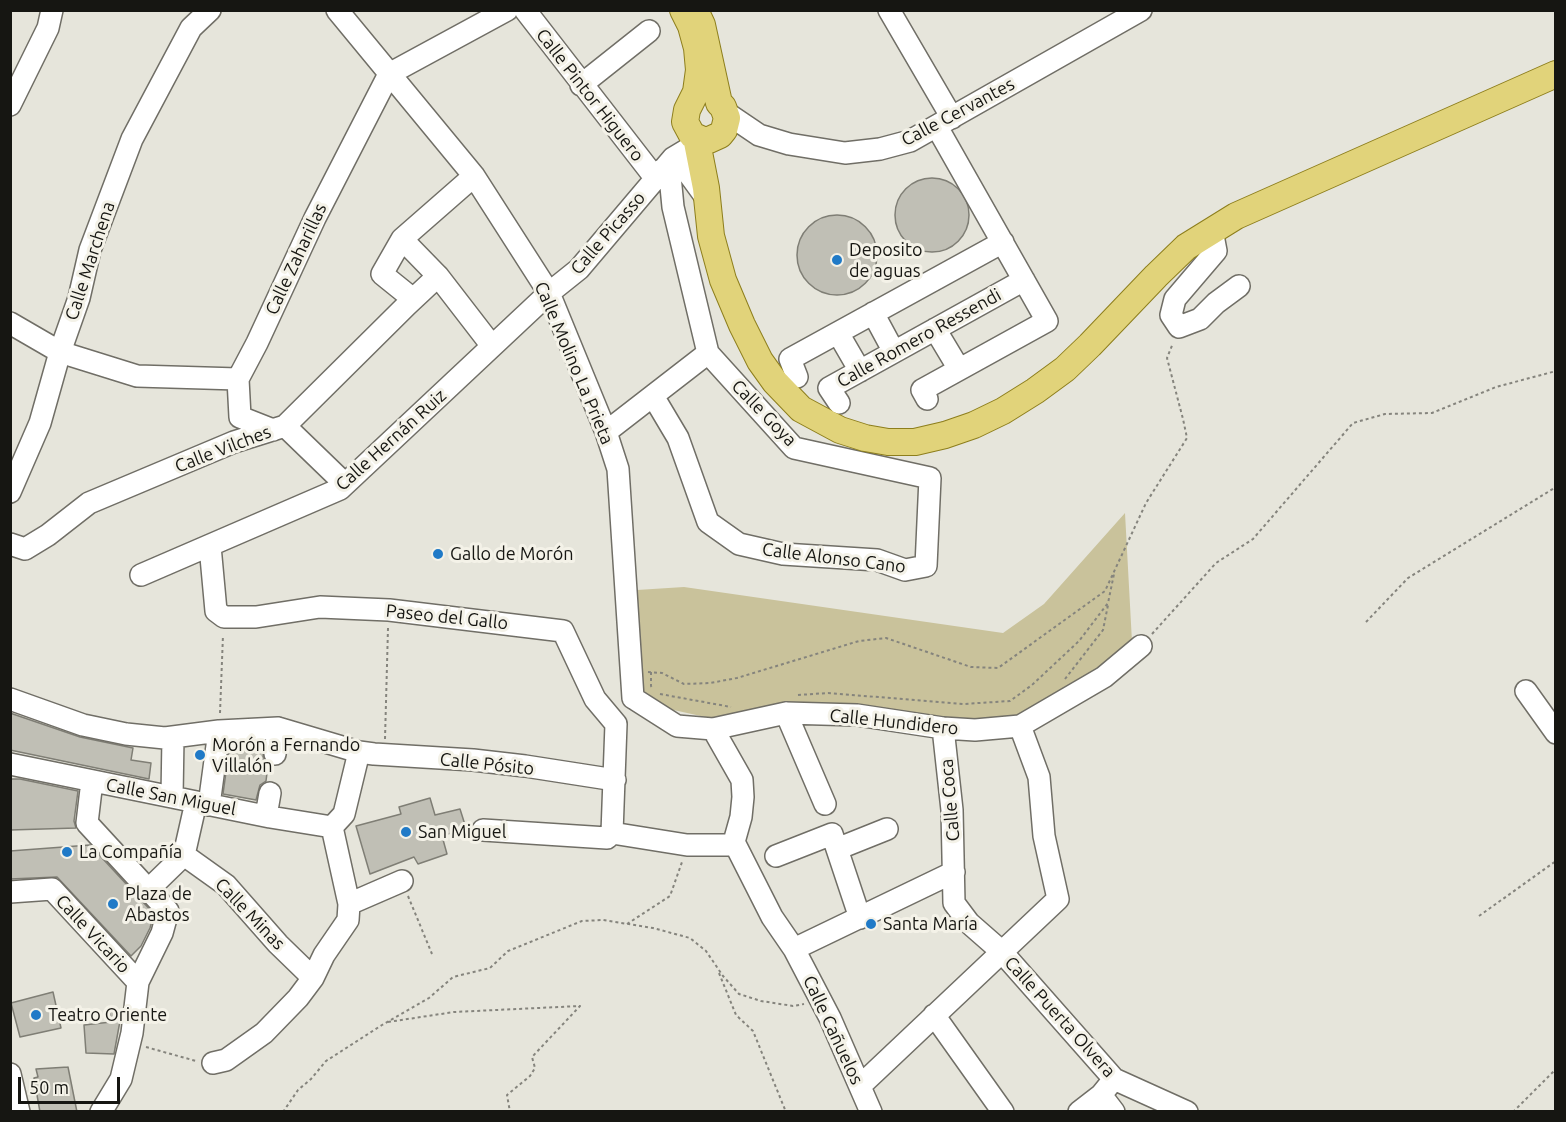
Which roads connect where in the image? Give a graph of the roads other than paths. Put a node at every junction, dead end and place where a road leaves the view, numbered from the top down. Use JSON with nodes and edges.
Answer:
{"nodes":[{"id":1,"x":52,"y":10,"type":"edge"},
{"id":2,"x":210,"y":10,"type":"edge"},
{"id":3,"x":338,"y":10,"type":"edge"},
{"id":4,"x":507,"y":10,"type":"edge"},
{"id":5,"x":525,"y":10,"type":"edge"},
{"id":6,"x":684,"y":10,"type":"edge"},
{"id":7,"x":695,"y":10,"type":"edge"},
{"id":8,"x":889,"y":10,"type":"edge"},
{"id":9,"x":1141,"y":10,"type":"edge"},
{"id":10,"x":649,"y":31,"type":"dead end"},
{"id":11,"x":389,"y":74,"type":"junction"},
{"id":12,"x":1556,"y":74,"type":"edge"},
{"id":13,"x":581,"y":85,"type":"junction"},
{"id":14,"x":10,"y":105,"type":"edge"},
{"id":15,"x":945,"y":123,"type":"junction"},
{"id":16,"x":706,"y":126,"type":"junction"},
{"id":17,"x":664,"y":169,"type":"junction"},
{"id":18,"x":474,"y":176,"type":"junction"},
{"id":19,"x":706,"y":193,"type":"junction"},
{"id":20,"x":1212,"y":230,"type":"junction"},
{"id":21,"x":402,"y":239,"type":"junction"},
{"id":22,"x":1003,"y":242,"type":"junction"},
{"id":23,"x":438,"y":276,"type":"junction"},
{"id":24,"x":1024,"y":280,"type":"junction"},
{"id":25,"x":1239,"y":286,"type":"dead end"},
{"id":26,"x":549,"y":293,"type":"junction"},
{"id":27,"x":410,"y":302,"type":"junction"},
{"id":28,"x":873,"y":314,"type":"junction"},
{"id":29,"x":10,"y":323,"type":"edge"},
{"id":30,"x":935,"y":329,"type":"junction"},
{"id":31,"x":838,"y":333,"type":"junction"},
{"id":32,"x":492,"y":346,"type":"junction"},
{"id":33,"x":60,"y":352,"type":"junction"},
{"id":34,"x":894,"y":352,"type":"junction"},
{"id":35,"x":708,"y":353,"type":"junction"},
{"id":36,"x":959,"y":369,"type":"junction"},
{"id":37,"x":860,"y":371,"type":"junction"},
{"id":38,"x":797,"y":377,"type":"dead end"},
{"id":39,"x":238,"y":379,"type":"junction"},
{"id":40,"x":653,"y":396,"type":"junction"},
{"id":41,"x":927,"y":399,"type":"dead end"},
{"id":42,"x":839,"y":403,"type":"dead end"},
{"id":43,"x":279,"y":428,"type":"junction"},
{"id":44,"x":606,"y":432,"type":"junction"},
{"id":45,"x":345,"y":484,"type":"junction"},
{"id":46,"x":10,"y":492,"type":"edge"},
{"id":47,"x":10,"y":544,"type":"edge"},
{"id":48,"x":210,"y":546,"type":"junction"},
{"id":49,"x":926,"y":566,"type":"joint"},
{"id":50,"x":141,"y":576,"type":"dead end"},
{"id":51,"x":1141,"y":646,"type":"road end"},
{"id":52,"x":1526,"y":691,"type":"dead end"},
{"id":53,"x":10,"y":699,"type":"edge"},
{"id":54,"x":633,"y":699,"type":"junction"},
{"id":55,"x":791,"y":704,"type":"junction"},
{"id":56,"x":1553,"y":723,"type":"edge"},
{"id":57,"x":616,"y":724,"type":"junction"},
{"id":58,"x":1020,"y":726,"type":"junction"},
{"id":59,"x":278,"y":728,"type":"junction"},
{"id":60,"x":943,"y":728,"type":"junction"},
{"id":61,"x":713,"y":729,"type":"junction"},
{"id":62,"x":219,"y":731,"type":"junction"},
{"id":63,"x":173,"y":737,"type":"junction"},
{"id":64,"x":359,"y":752,"type":"junction"},
{"id":65,"x":275,"y":754,"type":"dead end"},
{"id":66,"x":10,"y":764,"type":"edge"},
{"id":67,"x":615,"y":780,"type":"junction"},
{"id":68,"x":92,"y":781,"type":"junction"},
{"id":69,"x":270,"y":793,"type":"dead end"},
{"id":70,"x":172,"y":797,"type":"junction"},
{"id":71,"x":202,"y":803,"type":"junction"},
{"id":72,"x":825,"y":804,"type":"dead end"},
{"id":73,"x":266,"y":816,"type":"junction"},
{"id":74,"x":332,"y":827,"type":"junction"},
{"id":75,"x":887,"y":829,"type":"dead end"},
{"id":76,"x":483,"y":830,"type":"dead end"},
{"id":77,"x":612,"y":833,"type":"junction"},
{"id":78,"x":734,"y":842,"type":"junction"},
{"id":79,"x":837,"y":849,"type":"junction"},
{"id":80,"x":184,"y":855,"type":"junction"},
{"id":81,"x":776,"y":856,"type":"dead end"},
{"id":82,"x":954,"y":873,"type":"junction"},
{"id":83,"x":402,"y":881,"type":"road end"},
{"id":84,"x":148,"y":890,"type":"junction"},
{"id":85,"x":10,"y":892,"type":"edge"},
{"id":86,"x":349,"y":904,"type":"junction"},
{"id":87,"x":860,"y":918,"type":"junction"},
{"id":88,"x":794,"y":949,"type":"junction"},
{"id":89,"x":1001,"y":951,"type":"junction"},
{"id":90,"x":313,"y":978,"type":"junction"},
{"id":91,"x":138,"y":982,"type":"junction"},
{"id":92,"x":934,"y":1015,"type":"junction"},
{"id":93,"x":213,"y":1063,"type":"road end"},
{"id":94,"x":10,"y":1074,"type":"edge"},
{"id":95,"x":860,"y":1086,"type":"junction"},
{"id":96,"x":1107,"y":1087,"type":"junction"},
{"id":97,"x":19,"y":1112,"type":"edge"},
{"id":98,"x":101,"y":1112,"type":"edge"},
{"id":99,"x":870,"y":1112,"type":"edge"},
{"id":100,"x":1003,"y":1112,"type":"edge"},
{"id":101,"x":1079,"y":1112,"type":"edge"},
{"id":102,"x":1114,"y":1112,"type":"edge"},
{"id":103,"x":1187,"y":1112,"type":"edge"}],
"edges":[{"from":1,"to":14,"type":"street"},
{"from":2,"to":33,"type":"street","name":"Calle Marchena"},
{"from":3,"to":11,"type":"street"},
{"from":4,"to":11,"type":"street"},
{"from":5,"to":13,"type":"street","name":"Calle Pintor Higuero"},
{"from":6,"to":16,"type":"main road"},
{"from":7,"to":16,"type":"main road"},
{"from":8,"to":15,"type":"street"},
{"from":9,"to":15,"type":"street","name":"Calle Cervantes"},
{"from":10,"to":13,"type":"street"},
{"from":11,"to":18,"type":"street","name":"Calle Molino La Prieta"},
{"from":11,"to":39,"type":"street","name":"Calle Zaharillas"},
{"from":12,"to":20,"type":"main road"},
{"from":13,"to":17,"type":"street","name":"Calle Pintor Higuero"},
{"from":15,"to":16,"type":"street","name":"Calle Cervantes"},
{"from":15,"to":22,"type":"street"},
{"from":16,"to":17,"type":"street","name":"Calle Picasso"},
{"from":16,"to":19,"type":"main road"},
{"from":17,"to":19,"type":"street","name":"Calle Pintor Higuero"},
{"from":17,"to":26,"type":"street","name":"Calle Picasso"},
{"from":17,"to":35,"type":"street","name":"Calle Goya"},
{"from":18,"to":21,"type":"street"},
{"from":18,"to":26,"type":"street","name":"Calle Molino La Prieta"},
{"from":19,"to":20,"type":"main road"},
{"from":20,"to":25,"type":"street"},
{"from":21,"to":23,"type":"street"},
{"from":21,"to":27,"type":"street"},
{"from":22,"to":24,"type":"street"},
{"from":22,"to":28,"type":"street"},
{"from":23,"to":27,"type":"street","name":"Calle Vilches"},
{"from":23,"to":32,"type":"street"},
{"from":24,"to":30,"type":"street","name":"Calle Romero Ressendi"},
{"from":24,"to":36,"type":"street"},
{"from":26,"to":32,"type":"street","name":"Calle Hernán Ruiz"},
{"from":26,"to":44,"type":"street","name":"Calle Molino La Prieta"},
{"from":27,"to":43,"type":"street","name":"Calle Vilches"},
{"from":28,"to":31,"type":"street"},
{"from":28,"to":34,"type":"street"},
{"from":29,"to":33,"type":"street"},
{"from":30,"to":34,"type":"street","name":"Calle Romero Ressendi"},
{"from":30,"to":36,"type":"street"},
{"from":31,"to":37,"type":"street"},
{"from":31,"to":38,"type":"street"},
{"from":32,"to":45,"type":"street","name":"Calle Hernán Ruiz"},
{"from":33,"to":39,"type":"street"},
{"from":33,"to":46,"type":"street","name":"Calle Marchena"},
{"from":34,"to":37,"type":"street","name":"Calle Romero Ressendi"},
{"from":35,"to":40,"type":"street"},
{"from":35,"to":49,"type":"street","name":"Calle Goya"},
{"from":36,"to":41,"type":"street"},
{"from":37,"to":42,"type":"street","name":"Calle Romero Ressendi"},
{"from":39,"to":43,"type":"street"},
{"from":40,"to":44,"type":"street"},
{"from":40,"to":49,"type":"street","name":"Calle Alonso Cano"},
{"from":43,"to":45,"type":"street"},
{"from":43,"to":47,"type":"street","name":"Calle Vilches"},
{"from":44,"to":54,"type":"street","name":"Calle Molino La Prieta"},
{"from":45,"to":48,"type":"street","name":"Calle Hernán Ruiz"},
{"from":48,"to":50,"type":"street","name":"Calle Hernán Ruiz"},
{"from":48,"to":57,"type":"street","name":"Paseo del Gallo"},
{"from":51,"to":58,"type":"street","name":"Calle Hundidero"},
{"from":52,"to":56,"type":"street"},
{"from":53,"to":63,"type":"street","name":"Calle Pósito"},
{"from":54,"to":57,"type":"street"},
{"from":54,"to":61,"type":"street","name":"Calle Hundidero"},
{"from":55,"to":60,"type":"street","name":"Calle Hundidero"},
{"from":55,"to":61,"type":"street","name":"Calle Hundidero"},
{"from":55,"to":72,"type":"street"},
{"from":57,"to":67,"type":"street"},
{"from":58,"to":60,"type":"street","name":"Calle Hundidero"},
{"from":58,"to":89,"type":"street"},
{"from":59,"to":62,"type":"street","name":"Calle Pósito"},
{"from":59,"to":64,"type":"street","name":"Calle Pósito"},
{"from":59,"to":65,"type":"street"},
{"from":60,"to":82,"type":"street","name":"Calle Coca"},
{"from":61,"to":78,"type":"street"},
{"from":62,"to":63,"type":"street","name":"Calle Pósito"},
{"from":62,"to":71,"type":"street"},
{"from":63,"to":70,"type":"street"},
{"from":64,"to":67,"type":"street","name":"Calle Pósito"},
{"from":64,"to":74,"type":"street"},
{"from":66,"to":68,"type":"street","name":"Calle San Miguel"},
{"from":67,"to":77,"type":"street"},
{"from":68,"to":70,"type":"street","name":"Calle San Miguel"},
{"from":68,"to":84,"type":"street"},
{"from":69,"to":73,"type":"street"},
{"from":70,"to":71,"type":"street","name":"Calle San Miguel"},
{"from":71,"to":73,"type":"street","name":"Calle San Miguel"},
{"from":71,"to":80,"type":"street"},
{"from":73,"to":74,"type":"street","name":"Calle San Miguel"},
{"from":74,"to":86,"type":"street"},
{"from":75,"to":79,"type":"street"},
{"from":76,"to":77,"type":"street"},
{"from":77,"to":78,"type":"street"},
{"from":78,"to":88,"type":"street","name":"Calle Cañuelos"},
{"from":79,"to":81,"type":"street"},
{"from":79,"to":87,"type":"street"},
{"from":80,"to":84,"type":"street"},
{"from":80,"to":90,"type":"street","name":"Calle Minas"},
{"from":82,"to":87,"type":"street"},
{"from":82,"to":89,"type":"street","name":"Calle Coca"},
{"from":83,"to":86,"type":"street"},
{"from":84,"to":91,"type":"street"},
{"from":85,"to":91,"type":"street","name":"Calle Vicario"},
{"from":86,"to":90,"type":"street"},
{"from":87,"to":88,"type":"street"},
{"from":88,"to":95,"type":"street","name":"Calle Cañuelos"},
{"from":89,"to":92,"type":"street"},
{"from":89,"to":96,"type":"street","name":"Calle Puerta Olvera"},
{"from":90,"to":93,"type":"street"},
{"from":91,"to":98,"type":"street"},
{"from":92,"to":95,"type":"street"},
{"from":92,"to":100,"type":"street"},
{"from":94,"to":97,"type":"street"},
{"from":95,"to":99,"type":"street","name":"Calle Cañuelos"},
{"from":96,"to":101,"type":"street"},
{"from":96,"to":102,"type":"street"},
{"from":96,"to":103,"type":"street","name":"Calle Puerta Olvera"}]}
